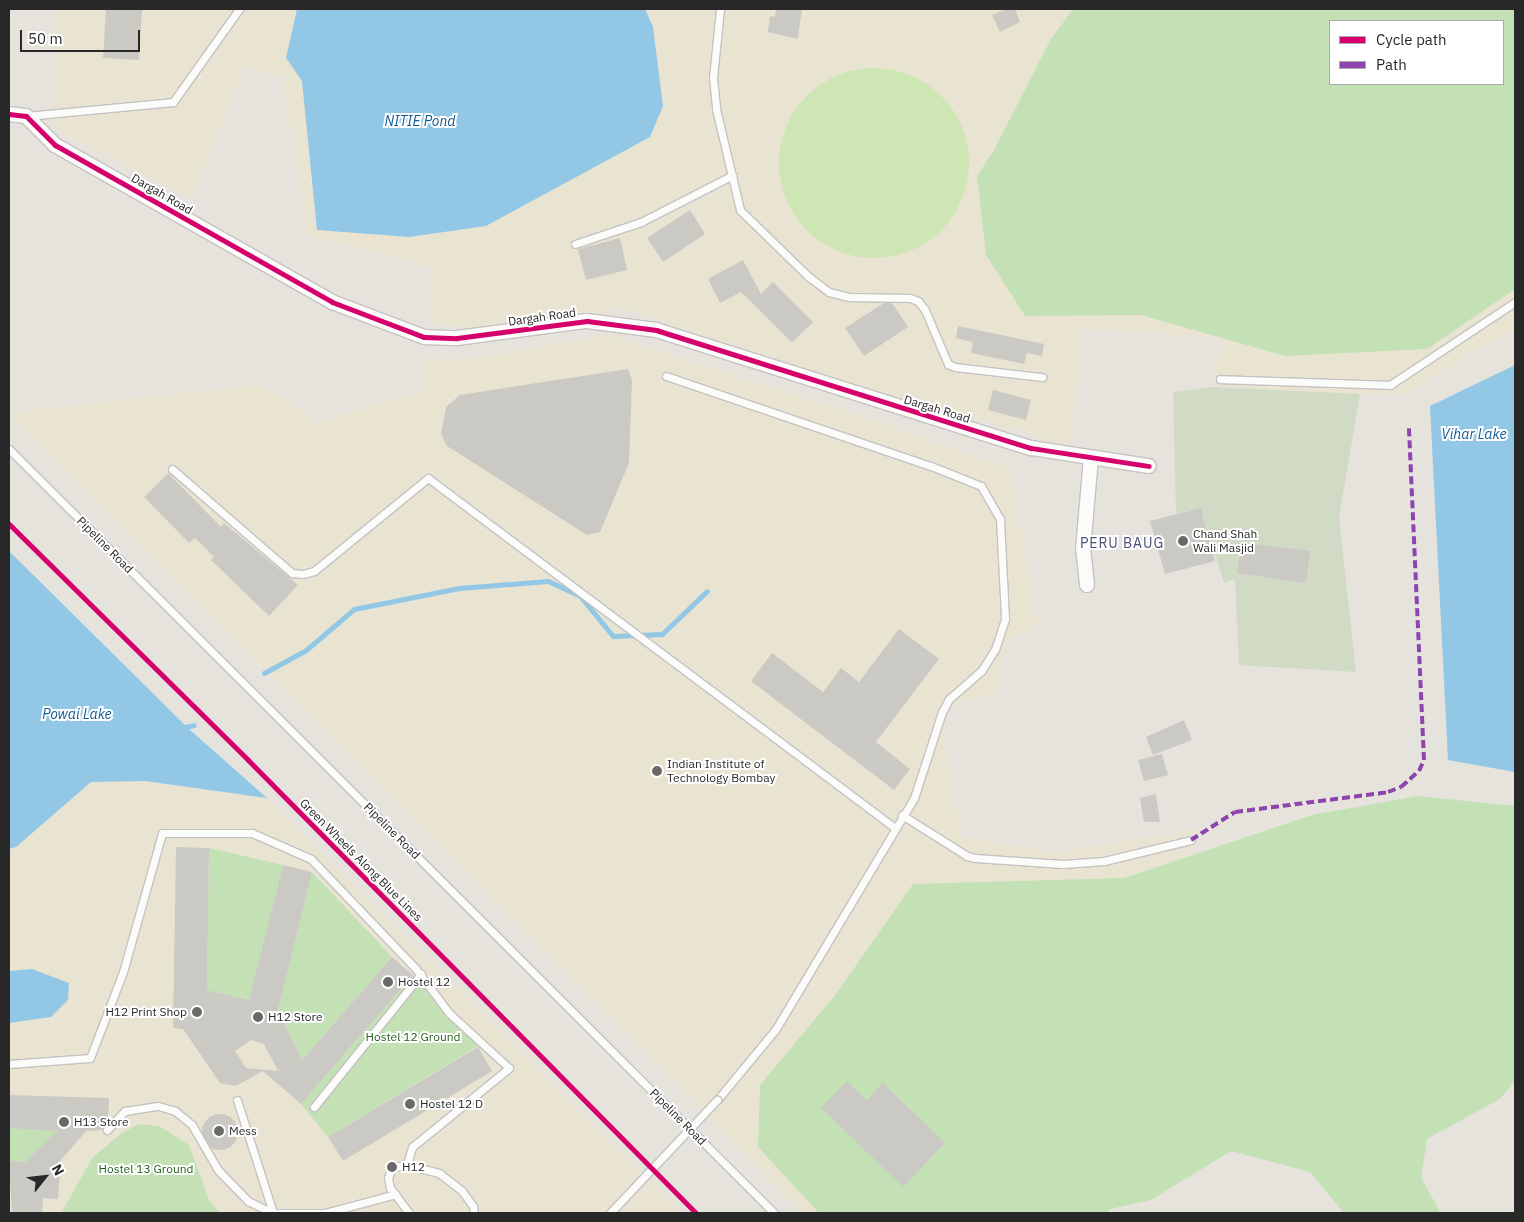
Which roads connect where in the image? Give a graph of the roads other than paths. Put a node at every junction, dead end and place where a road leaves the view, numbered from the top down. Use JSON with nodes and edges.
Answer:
{"nodes":[{"id":1,"x":239,"y":9,"type":"edge"},
{"id":2,"x":720,"y":9,"type":"edge"},
{"id":3,"x":9,"y":114,"type":"edge"},
{"id":4,"x":26,"y":116,"type":"junction"},
{"id":5,"x":733,"y":175,"type":"junction"},
{"id":6,"x":575,"y":244,"type":"dead end"},
{"id":7,"x":1515,"y":302,"type":"edge"},
{"id":8,"x":666,"y":376,"type":"dead end"},
{"id":9,"x":1042,"y":377,"type":"dead end"},
{"id":10,"x":1220,"y":379,"type":"dead end"},
{"id":11,"x":9,"y":449,"type":"edge"},
{"id":12,"x":1091,"y":458,"type":"junction"},
{"id":13,"x":1149,"y":466,"type":"dead end"},
{"id":14,"x":172,"y":469,"type":"dead end"},
{"id":15,"x":1087,"y":585,"type":"dead end"},
{"id":16,"x":902,"y":815,"type":"junction"},
{"id":17,"x":894,"y":828,"type":"junction"},
{"id":18,"x":1191,"y":840,"type":"dead end"},
{"id":19,"x":421,"y":974,"type":"junction"},
{"id":20,"x":9,"y":1064,"type":"edge"},
{"id":21,"x":237,"y":1100,"type":"dead end"},
{"id":22,"x":314,"y":1107,"type":"dead end"},
{"id":23,"x":108,"y":1130,"type":"dead end"},
{"id":24,"x":407,"y":1165,"type":"junction"},
{"id":25,"x":396,"y":1194,"type":"junction"},
{"id":26,"x":270,"y":1213,"type":"edge"},
{"id":27,"x":409,"y":1213,"type":"edge"},
{"id":28,"x":474,"y":1213,"type":"edge"},
{"id":29,"x":610,"y":1213,"type":"edge"},
{"id":30,"x":774,"y":1213,"type":"edge"}],
"edges":[{"from":1,"to":4,"type":"lane"},
{"from":2,"to":5,"type":"lane"},
{"from":3,"to":4,"type":"street"},
{"from":4,"to":12,"type":"street","name":"Dargah Road"},
{"from":5,"to":6,"type":"lane"},
{"from":5,"to":9,"type":"lane"},
{"from":7,"to":10,"type":"lane"},
{"from":8,"to":16,"type":"lane"},
{"from":11,"to":30,"type":"lane","name":"Pipeline Road"},
{"from":12,"to":13,"type":"street","name":"Dargah Road"},
{"from":12,"to":15,"type":"street"},
{"from":14,"to":17,"type":"lane"},
{"from":16,"to":17,"type":"lane"},
{"from":16,"to":18,"type":"lane"},
{"from":17,"to":29,"type":"lane","bridge":true},
{"from":19,"to":20,"type":"lane"},
{"from":19,"to":22,"type":"lane"},
{"from":19,"to":24,"type":"lane"},
{"from":21,"to":26,"type":"lane"},
{"from":23,"to":26,"type":"lane"},
{"from":24,"to":25,"type":"lane"},
{"from":24,"to":28,"type":"lane"},
{"from":25,"to":26,"type":"lane"},
{"from":25,"to":27,"type":"lane"}]}
